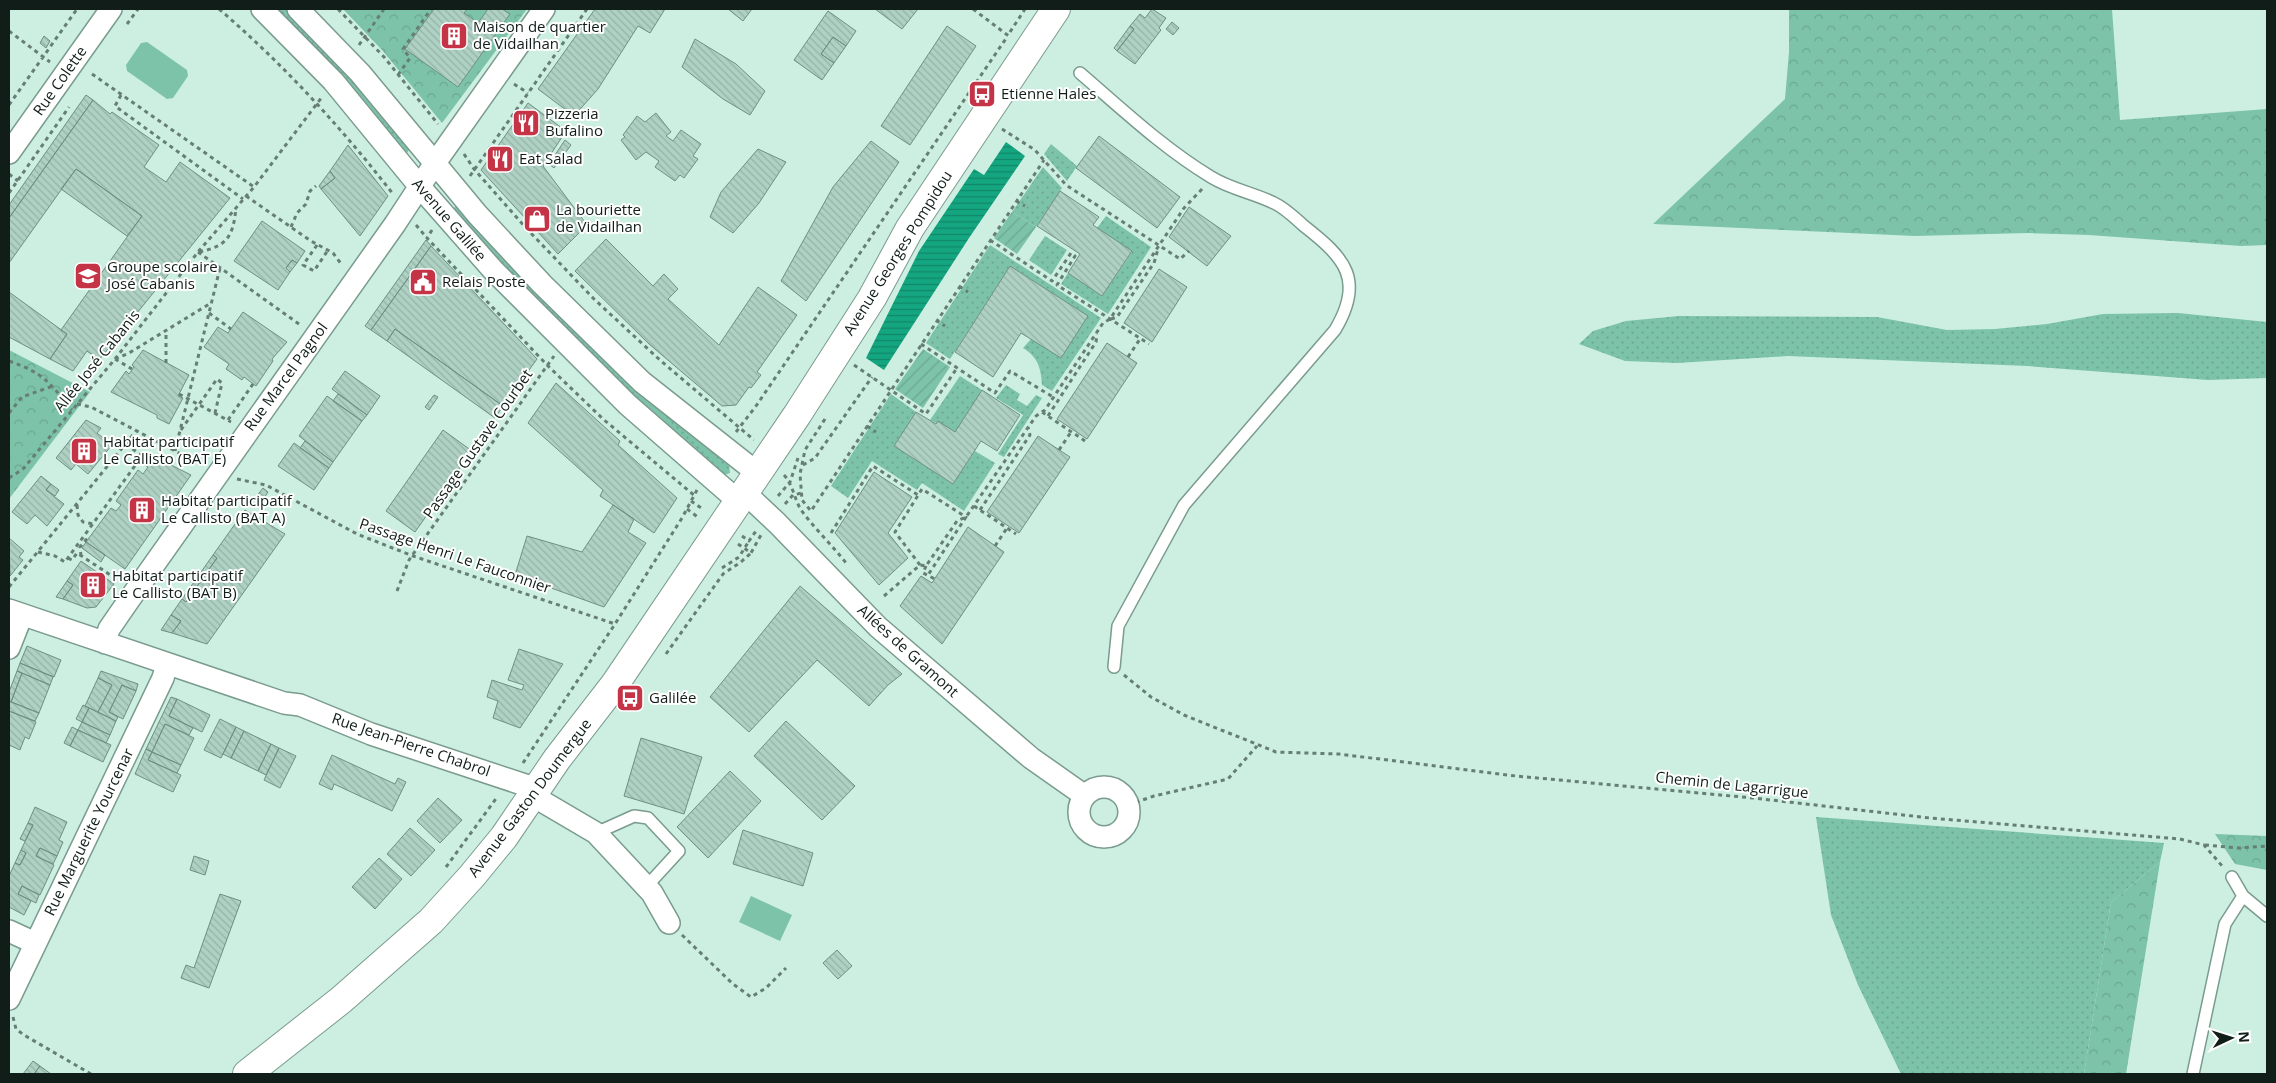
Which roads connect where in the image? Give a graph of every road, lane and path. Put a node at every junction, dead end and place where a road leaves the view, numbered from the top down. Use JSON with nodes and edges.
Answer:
{"nodes":[{"id":1,"x":77,"y":9,"type":"edge"},
{"id":2,"x":111,"y":9,"type":"edge"},
{"id":3,"x":138,"y":9,"type":"edge"},
{"id":4,"x":218,"y":9,"type":"edge"},
{"id":5,"x":262,"y":9,"type":"edge"},
{"id":6,"x":298,"y":9,"type":"edge"},
{"id":7,"x":338,"y":9,"type":"edge"},
{"id":8,"x":384,"y":9,"type":"edge"},
{"id":9,"x":431,"y":9,"type":"edge"},
{"id":10,"x":544,"y":9,"type":"edge"},
{"id":11,"x":587,"y":9,"type":"edge"},
{"id":12,"x":973,"y":9,"type":"edge"},
{"id":13,"x":1025,"y":9,"type":"edge"},
{"id":14,"x":1056,"y":9,"type":"edge"},
{"id":15,"x":123,"y":30,"type":"dead end"},
{"id":16,"x":9,"y":31,"type":"edge"},
{"id":17,"x":367,"y":33,"type":"dead end"},
{"id":18,"x":1019,"y":41,"type":"junction"},
{"id":19,"x":45,"y":57,"type":"junction"},
{"id":20,"x":97,"y":67,"type":"dead end"},
{"id":21,"x":1080,"y":73,"type":"dead end"},
{"id":22,"x":92,"y":74,"type":"junction"},
{"id":23,"x":398,"y":75,"type":"junction"},
{"id":24,"x":88,"y":80,"type":"dead end"},
{"id":25,"x":121,"y":94,"type":"junction"},
{"id":26,"x":72,"y":102,"type":"dead end"},
{"id":27,"x":317,"y":104,"type":"junction"},
{"id":28,"x":9,"y":105,"type":"edge"},
{"id":29,"x":998,"y":126,"type":"dead end"},
{"id":30,"x":440,"y":127,"type":"dead end"},
{"id":31,"x":462,"y":149,"type":"dead end"},
{"id":32,"x":9,"y":153,"type":"edge"},
{"id":33,"x":1044,"y":160,"type":"junction"},
{"id":34,"x":435,"y":163,"type":"junction"},
{"id":35,"x":474,"y":169,"type":"junction"},
{"id":36,"x":9,"y":174,"type":"edge"},
{"id":37,"x":470,"y":177,"type":"dead end"},
{"id":38,"x":18,"y":180,"type":"junction"},
{"id":39,"x":316,"y":186,"type":"dead end"},
{"id":40,"x":254,"y":187,"type":"junction"},
{"id":41,"x":420,"y":187,"type":"junction"},
{"id":42,"x":9,"y":193,"type":"edge"},
{"id":43,"x":1198,"y":193,"type":"dead end"},
{"id":44,"x":245,"y":197,"type":"junction"},
{"id":45,"x":1016,"y":201,"type":"junction"},
{"id":46,"x":1025,"y":206,"type":"dead end"},
{"id":47,"x":236,"y":208,"type":"junction"},
{"id":48,"x":405,"y":210,"type":"junction"},
{"id":49,"x":291,"y":227,"type":"junction"},
{"id":50,"x":434,"y":227,"type":"dead end"},
{"id":51,"x":427,"y":238,"type":"junction"},
{"id":52,"x":990,"y":240,"type":"junction"},
{"id":53,"x":317,"y":244,"type":"junction"},
{"id":54,"x":1158,"y":246,"type":"junction"},
{"id":55,"x":328,"y":250,"type":"junction"},
{"id":56,"x":1189,"y":251,"type":"dead end"},
{"id":57,"x":198,"y":252,"type":"junction"},
{"id":58,"x":220,"y":268,"type":"junction"},
{"id":59,"x":356,"y":278,"type":"junction"},
{"id":60,"x":959,"y":286,"type":"junction"},
{"id":61,"x":968,"y":292,"type":"dead end"},
{"id":62,"x":212,"y":303,"type":"junction"},
{"id":63,"x":209,"y":313,"type":"junction"},
{"id":64,"x":1110,"y":319,"type":"junction"},
{"id":65,"x":936,"y":320,"type":"junction"},
{"id":66,"x":945,"y":326,"type":"dead end"},
{"id":67,"x":231,"y":329,"type":"dead end"},
{"id":68,"x":166,"y":330,"type":"junction"},
{"id":69,"x":1097,"y":331,"type":"junction"},
{"id":70,"x":314,"y":337,"type":"junction"},
{"id":71,"x":1140,"y":339,"type":"junction"},
{"id":72,"x":920,"y":344,"type":"junction"},
{"id":73,"x":1149,"y":344,"type":"dead end"},
{"id":74,"x":1128,"y":357,"type":"dead end"},
{"id":75,"x":115,"y":359,"type":"junction"},
{"id":76,"x":9,"y":361,"type":"edge"},
{"id":77,"x":166,"y":362,"type":"dead end"},
{"id":78,"x":853,"y":364,"type":"dead end"},
{"id":79,"x":548,"y":365,"type":"junction"},
{"id":80,"x":957,"y":368,"type":"junction"},
{"id":81,"x":132,"y":369,"type":"dead end"},
{"id":82,"x":872,"y":377,"type":"junction"},
{"id":83,"x":253,"y":384,"type":"dead end"},
{"id":84,"x":53,"y":386,"type":"junction"},
{"id":85,"x":890,"y":390,"type":"junction"},
{"id":86,"x":179,"y":394,"type":"dead end"},
{"id":87,"x":188,"y":398,"type":"junction"},
{"id":88,"x":1053,"y":398,"type":"junction"},
{"id":89,"x":77,"y":404,"type":"junction"},
{"id":90,"x":199,"y":404,"type":"junction"},
{"id":91,"x":72,"y":410,"type":"junction"},
{"id":92,"x":1042,"y":412,"type":"junction"},
{"id":93,"x":9,"y":413,"type":"edge"},
{"id":94,"x":215,"y":413,"type":"junction"},
{"id":95,"x":1048,"y":416,"type":"junction"},
{"id":96,"x":867,"y":426,"type":"junction"},
{"id":97,"x":1028,"y":427,"type":"junction"},
{"id":98,"x":136,"y":431,"type":"junction"},
{"id":99,"x":179,"y":431,"type":"junction"},
{"id":100,"x":876,"y":432,"type":"dead end"},
{"id":101,"x":1071,"y":432,"type":"junction"},
{"id":102,"x":1085,"y":440,"type":"dead end"},
{"id":103,"x":126,"y":444,"type":"junction"},
{"id":104,"x":1059,"y":450,"type":"dead end"},
{"id":105,"x":175,"y":451,"type":"junction"},
{"id":106,"x":803,"y":465,"type":"dead end"},
{"id":107,"x":204,"y":466,"type":"dead end"},
{"id":108,"x":9,"y":478,"type":"edge"},
{"id":109,"x":232,"y":479,"type":"dead end"},
{"id":110,"x":751,"y":480,"type":"junction"},
{"id":111,"x":918,"y":495,"type":"junction"},
{"id":112,"x":695,"y":496,"type":"dead end"},
{"id":113,"x":77,"y":504,"type":"junction"},
{"id":114,"x":974,"y":506,"type":"junction"},
{"id":115,"x":980,"y":510,"type":"junction"},
{"id":116,"x":811,"y":511,"type":"dead end"},
{"id":117,"x":966,"y":517,"type":"junction"},
{"id":118,"x":93,"y":524,"type":"junction"},
{"id":119,"x":1007,"y":528,"type":"junction"},
{"id":120,"x":831,"y":533,"type":"dead end"},
{"id":121,"x":1016,"y":534,"type":"dead end"},
{"id":122,"x":85,"y":536,"type":"junction"},
{"id":123,"x":995,"y":546,"type":"dead end"},
{"id":124,"x":38,"y":552,"type":"junction"},
{"id":125,"x":751,"y":553,"type":"dead end"},
{"id":126,"x":81,"y":556,"type":"junction"},
{"id":127,"x":413,"y":556,"type":"junction"},
{"id":128,"x":68,"y":558,"type":"junction"},
{"id":129,"x":920,"y":565,"type":"junction"},
{"id":130,"x":926,"y":566,"type":"junction"},
{"id":131,"x":852,"y":570,"type":"dead end"},
{"id":132,"x":928,"y":576,"type":"junction"},
{"id":133,"x":115,"y":578,"type":"dead end"},
{"id":134,"x":935,"y":580,"type":"dead end"},
{"id":135,"x":9,"y":587,"type":"edge"},
{"id":136,"x":397,"y":591,"type":"dead end"},
{"id":137,"x":884,"y":596,"type":"dead end"},
{"id":138,"x":15,"y":613,"type":"edge"},
{"id":139,"x":615,"y":624,"type":"dead end"},
{"id":140,"x":104,"y":643,"type":"junction"},
{"id":141,"x":9,"y":648,"type":"edge"},
{"id":142,"x":664,"y":657,"type":"dead end"},
{"id":143,"x":167,"y":664,"type":"junction"},
{"id":144,"x":1114,"y":667,"type":"joint"},
{"id":145,"x":1257,"y":746,"type":"junction"},
{"id":146,"x":534,"y":794,"type":"junction"},
{"id":147,"x":1085,"y":796,"type":"junction"},
{"id":148,"x":1128,"y":805,"type":"junction"},
{"id":149,"x":596,"y":833,"type":"junction"},
{"id":150,"x":2204,"y":845,"type":"junction"},
{"id":151,"x":2267,"y":846,"type":"edge"},
{"id":152,"x":2232,"y":877,"type":"joint"},
{"id":153,"x":646,"y":887,"type":"junction"},
{"id":154,"x":2243,"y":896,"type":"junction"},
{"id":155,"x":2267,"y":916,"type":"edge"},
{"id":156,"x":669,"y":923,"type":"joint"},
{"id":157,"x":9,"y":931,"type":"edge"},
{"id":158,"x":35,"y":944,"type":"junction"},
{"id":159,"x":786,"y":968,"type":"dead end"},
{"id":160,"x":11,"y":1007,"type":"edge"},
{"id":161,"x":91,"y":1074,"type":"edge"},
{"id":162,"x":248,"y":1074,"type":"edge"},
{"id":163,"x":2193,"y":1074,"type":"edge"}],
"edges":[{"from":1,"to":19,"type":"path"},
{"from":2,"to":32,"type":"street","name":"Rue Colette"},
{"from":3,"to":15,"type":"path"},
{"from":4,"to":27,"type":"path"},
{"from":5,"to":41,"type":"street","name":"Avenue Galilée"},
{"from":6,"to":34,"type":"street","name":"Avenue Galilée"},
{"from":7,"to":23,"type":"path"},
{"from":8,"to":17,"type":"path"},
{"from":9,"to":23,"type":"path"},
{"from":10,"to":34,"type":"street","name":"Rue Marcel Pagnol"},
{"from":11,"to":35,"type":"path"},
{"from":12,"to":18,"type":"path"},
{"from":13,"to":18,"type":"path"},
{"from":14,"to":18,"type":"main road","name":"Avenue Georges Pompidou"},
{"from":16,"to":19,"type":"path"},
{"from":18,"to":110,"type":"main road","name":"Avenue Georges Pompidou"},
{"from":19,"to":28,"type":"path"},
{"from":20,"to":22,"type":"path"},
{"from":21,"to":144,"type":"lane"},
{"from":22,"to":24,"type":"path"},
{"from":22,"to":25,"type":"path"},
{"from":23,"to":30,"type":"path"},
{"from":25,"to":40,"type":"path"},
{"from":25,"to":44,"type":"path"},
{"from":26,"to":38,"type":"path"},
{"from":27,"to":40,"type":"path","name":"Allée José Cabanis"},
{"from":27,"to":48,"type":"path"},
{"from":29,"to":33,"type":"path"},
{"from":31,"to":35,"type":"path"},
{"from":33,"to":45,"type":"path"},
{"from":33,"to":54,"type":"path"},
{"from":34,"to":41,"type":"street","name":"Rue Marcel Pagnol"},
{"from":34,"to":110,"type":"street","name":"Avenue Galilée"},
{"from":35,"to":37,"type":"path"},
{"from":35,"to":110,"type":"path"},
{"from":36,"to":38,"type":"path"},
{"from":38,"to":42,"type":"path"},
{"from":39,"to":49,"type":"path"},
{"from":40,"to":44,"type":"path","name":"Allée José Cabanis"},
{"from":41,"to":48,"type":"street","name":"Rue Marcel Pagnol"},
{"from":41,"to":110,"type":"street","name":"Avenue Galilée"},
{"from":43,"to":54,"type":"path"},
{"from":44,"to":47,"type":"path","name":"Allée José Cabanis"},
{"from":44,"to":49,"type":"path"},
{"from":45,"to":46,"type":"path"},
{"from":45,"to":52,"type":"path"},
{"from":47,"to":57,"type":"path","name":"Allée José Cabanis"},
{"from":47,"to":57,"type":"path","name":"Allée José Cabanis"},
{"from":48,"to":51,"type":"path"},
{"from":48,"to":59,"type":"street","name":"Rue Marcel Pagnol"},
{"from":49,"to":53,"type":"path"},
{"from":50,"to":51,"type":"path"},
{"from":51,"to":79,"type":"path"},
{"from":52,"to":60,"type":"path"},
{"from":52,"to":64,"type":"path"},
{"from":53,"to":55,"type":"path"},
{"from":53,"to":55,"type":"path"},
{"from":54,"to":56,"type":"path"},
{"from":54,"to":64,"type":"path"},
{"from":55,"to":59,"type":"path"},
{"from":57,"to":58,"type":"path"},
{"from":57,"to":75,"type":"path","name":"Allée José Cabanis"},
{"from":58,"to":62,"type":"path"},
{"from":58,"to":70,"type":"path"},
{"from":59,"to":70,"type":"street","name":"Rue Marcel Pagnol"},
{"from":60,"to":61,"type":"path"},
{"from":60,"to":65,"type":"path"},
{"from":62,"to":63,"type":"path"},
{"from":62,"to":68,"type":"path"},
{"from":63,"to":67,"type":"path"},
{"from":63,"to":87,"type":"path"},
{"from":64,"to":69,"type":"path"},
{"from":64,"to":71,"type":"path"},
{"from":65,"to":66,"type":"path"},
{"from":65,"to":72,"type":"path"},
{"from":68,"to":75,"type":"path"},
{"from":68,"to":77,"type":"path"},
{"from":69,"to":88,"type":"path"},
{"from":69,"to":95,"type":"path"},
{"from":70,"to":140,"type":"street","name":"Rue Marcel Pagnol"},
{"from":71,"to":73,"type":"path"},
{"from":71,"to":74,"type":"path"},
{"from":72,"to":80,"type":"path"},
{"from":72,"to":85,"type":"path"},
{"from":75,"to":81,"type":"path"},
{"from":75,"to":89,"type":"path","name":"Allée José Cabanis"},
{"from":76,"to":84,"type":"path"},
{"from":78,"to":82,"type":"path"},
{"from":79,"to":112,"type":"path"},
{"from":79,"to":127,"type":"path","name":"Passage Gustave Courbet"},
{"from":80,"to":85,"type":"path"},
{"from":80,"to":88,"type":"path"},
{"from":82,"to":85,"type":"path"},
{"from":82,"to":106,"type":"path"},
{"from":83,"to":94,"type":"path"},
{"from":84,"to":91,"type":"path"},
{"from":84,"to":93,"type":"path"},
{"from":85,"to":96,"type":"path"},
{"from":86,"to":87,"type":"path"},
{"from":87,"to":90,"type":"path"},
{"from":87,"to":99,"type":"path"},
{"from":88,"to":92,"type":"path"},
{"from":89,"to":91,"type":"path","name":"Allée José Cabanis"},
{"from":89,"to":98,"type":"path"},
{"from":90,"to":94,"type":"path"},
{"from":90,"to":94,"type":"path"},
{"from":90,"to":99,"type":"path"},
{"from":91,"to":108,"type":"path","name":"Allée José Cabanis"},
{"from":92,"to":95,"type":"path"},
{"from":92,"to":97,"type":"path"},
{"from":95,"to":101,"type":"path"},
{"from":96,"to":100,"type":"path"},
{"from":96,"to":116,"type":"path"},
{"from":97,"to":114,"type":"path"},
{"from":97,"to":115,"type":"path"},
{"from":98,"to":103,"type":"path"},
{"from":98,"to":105,"type":"path"},
{"from":99,"to":105,"type":"path"},
{"from":101,"to":102,"type":"path"},
{"from":101,"to":104,"type":"path"},
{"from":103,"to":113,"type":"path"},
{"from":103,"to":118,"type":"path"},
{"from":105,"to":107,"type":"path"},
{"from":109,"to":127,"type":"path","name":"Passage Henri Le Fauconnier"},
{"from":110,"to":131,"type":"path"},
{"from":110,"to":146,"type":"main road","name":"Avenue Gaston Doumergue"},
{"from":110,"to":147,"type":"street","name":"Allées de Gramont"},
{"from":111,"to":117,"type":"path"},
{"from":111,"to":120,"type":"path"},
{"from":111,"to":129,"type":"path"},
{"from":113,"to":118,"type":"path"},
{"from":113,"to":124,"type":"path"},
{"from":114,"to":115,"type":"path"},
{"from":114,"to":117,"type":"path"},
{"from":115,"to":119,"type":"path"},
{"from":117,"to":130,"type":"path"},
{"from":117,"to":132,"type":"path"},
{"from":118,"to":122,"type":"path"},
{"from":119,"to":121,"type":"path"},
{"from":119,"to":123,"type":"path"},
{"from":122,"to":126,"type":"path"},
{"from":122,"to":128,"type":"path"},
{"from":124,"to":128,"type":"path"},
{"from":124,"to":135,"type":"path"},
{"from":125,"to":142,"type":"path"},
{"from":126,"to":128,"type":"path"},
{"from":126,"to":133,"type":"path"},
{"from":127,"to":136,"type":"path","name":"Passage Gustave Courbet"},
{"from":127,"to":139,"type":"path","name":"Passage Henri Le Fauconnier"},
{"from":129,"to":130,"type":"path"},
{"from":129,"to":137,"type":"path"},
{"from":130,"to":132,"type":"path"},
{"from":132,"to":134,"type":"path"},
{"from":138,"to":140,"type":"street","name":"Rue Jean-Pierre Chabrol"},
{"from":138,"to":141,"type":"street"},
{"from":140,"to":143,"type":"street","name":"Rue Jean-Pierre Chabrol"},
{"from":143,"to":146,"type":"street","name":"Rue Jean-Pierre Chabrol"},
{"from":143,"to":158,"type":"street","name":"Rue Marguerite Yourcenar"},
{"from":144,"to":145,"type":"path","name":"Chemin de Lagarrigue"},
{"from":145,"to":148,"type":"path"},
{"from":145,"to":150,"type":"path","name":"Chemin de Lagarrigue"},
{"from":146,"to":149,"type":"street","name":"Rue Jean-Pierre Chabrol"},
{"from":146,"to":162,"type":"main road","name":"Avenue Gaston Doumergue"},
{"from":147,"to":148,"type":"street"},
{"from":147,"to":148,"type":"street"},
{"from":149,"to":153,"type":"street","name":"Rue Jean-Pierre Chabrol"},
{"from":149,"to":153,"type":"lane"},
{"from":150,"to":151,"type":"path","name":"Chemin de Lagarrigue"},
{"from":150,"to":152,"type":"path"},
{"from":152,"to":154,"type":"lane"},
{"from":153,"to":156,"type":"street","name":"Rue Jean-Pierre Chabrol"},
{"from":154,"to":155,"type":"lane"},
{"from":154,"to":163,"type":"lane"},
{"from":156,"to":159,"type":"path"},
{"from":157,"to":158,"type":"street"},
{"from":158,"to":160,"type":"street","name":"Rue Marguerite Yourcenar"},
{"from":160,"to":161,"type":"path"}]}
